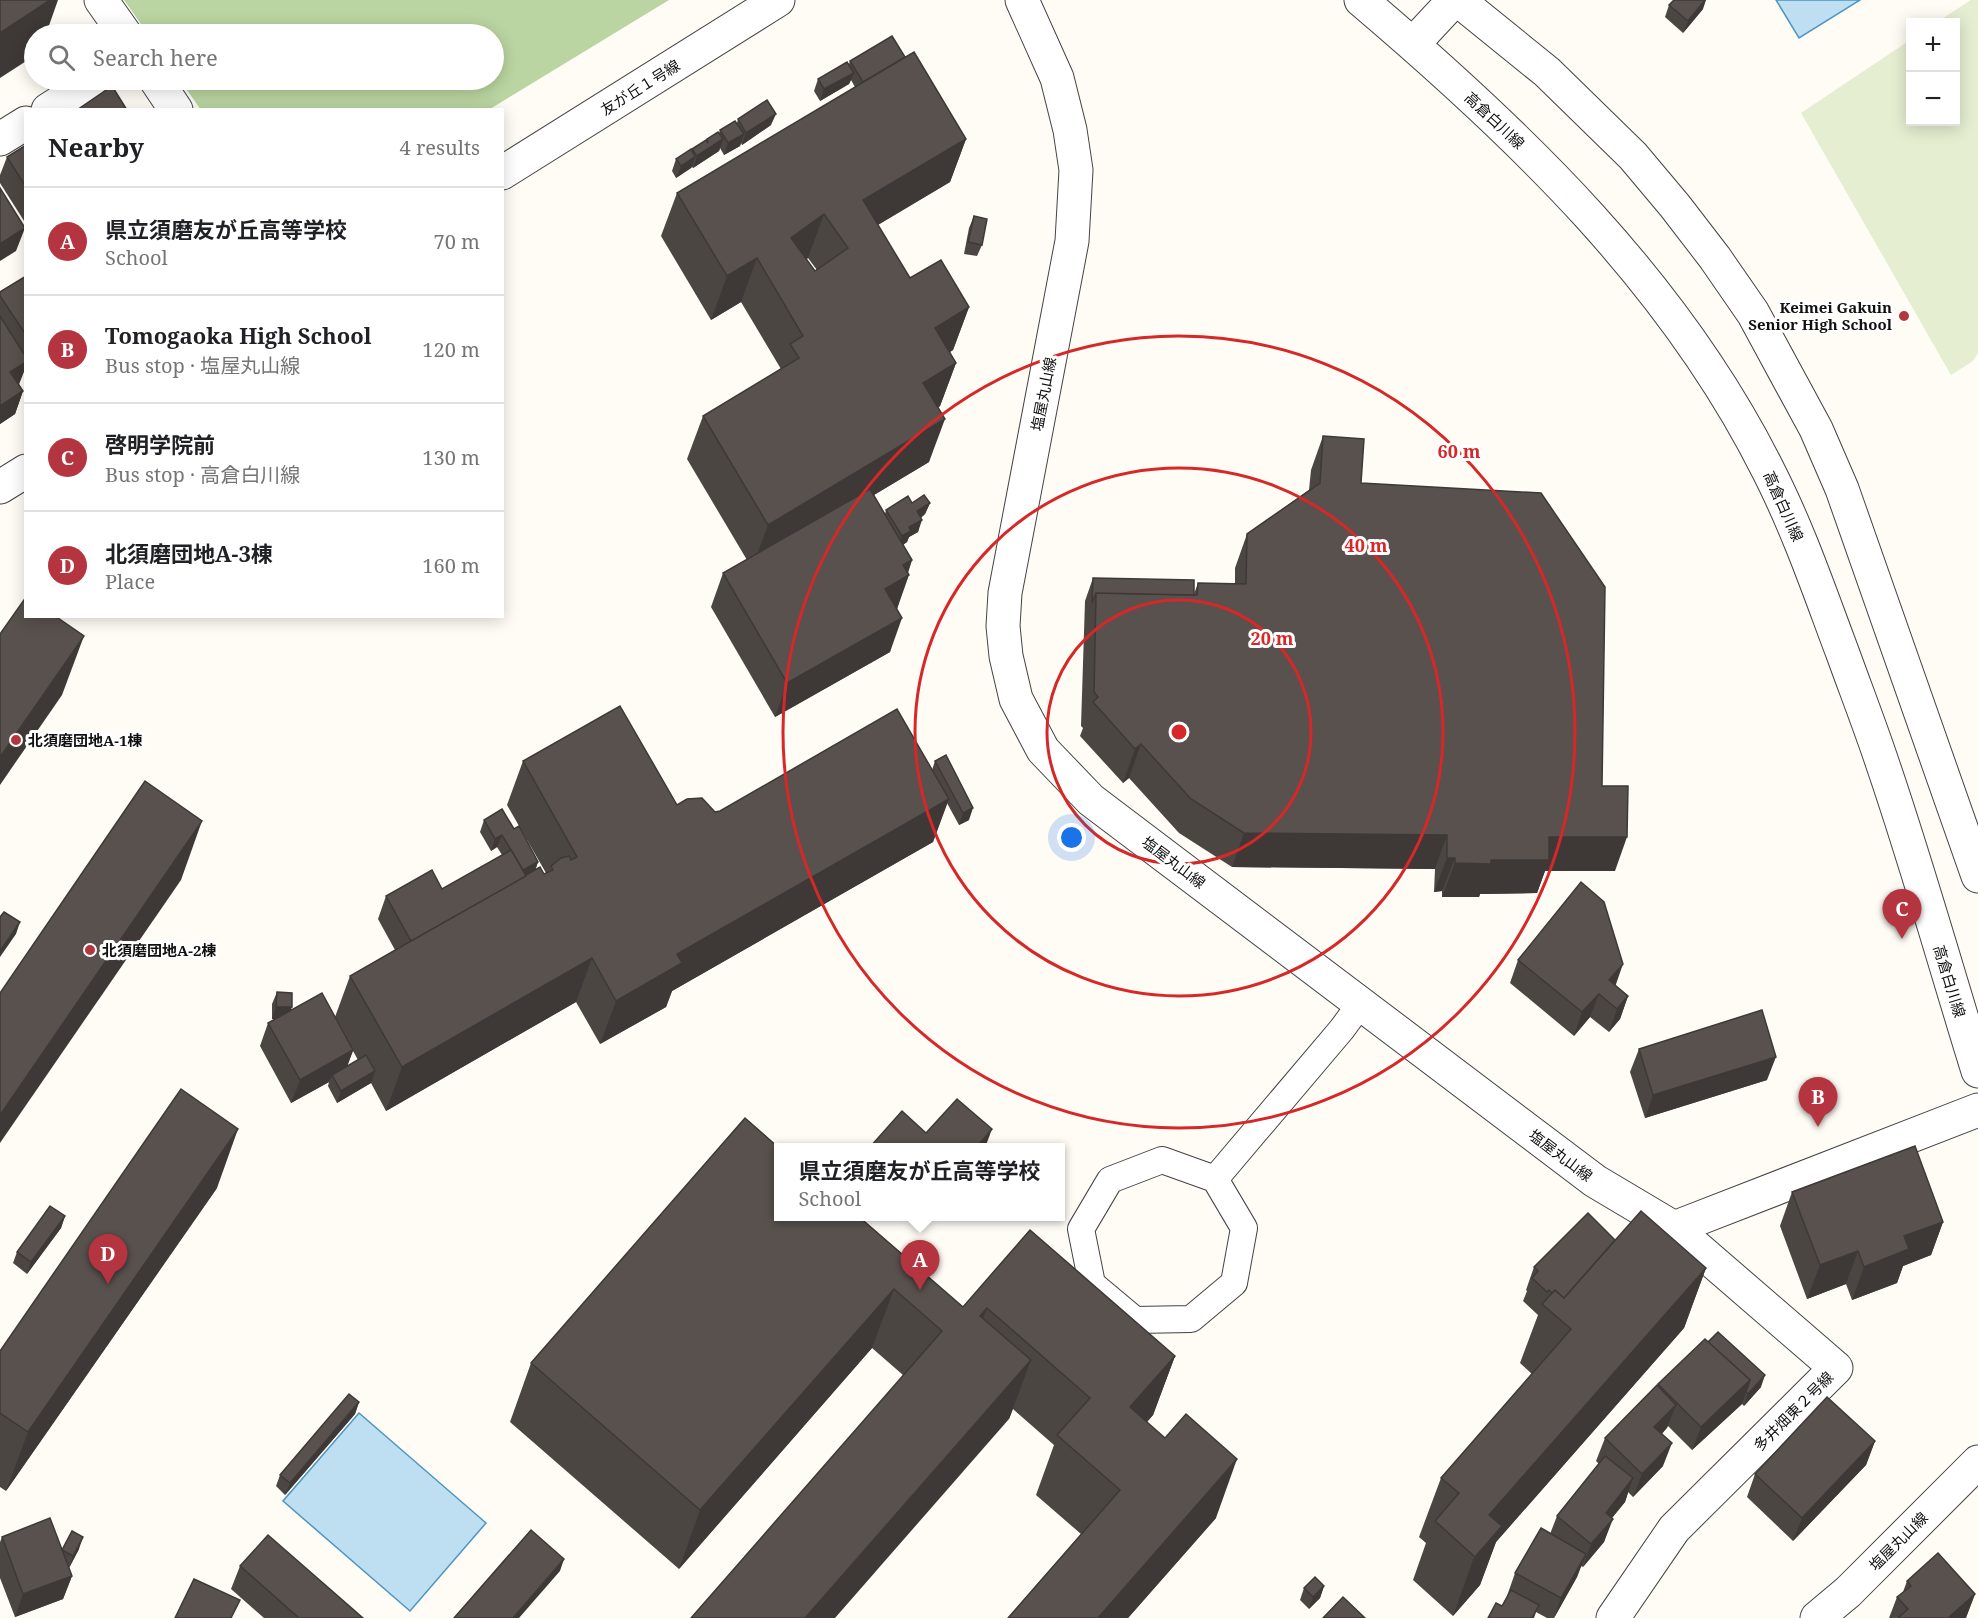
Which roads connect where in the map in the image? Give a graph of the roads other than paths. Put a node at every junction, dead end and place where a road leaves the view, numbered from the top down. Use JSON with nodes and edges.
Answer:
{"nodes":[{"id":1,"x":101,"y":0,"type":"edge"},
{"id":2,"x":778,"y":0,"type":"edge"},
{"id":3,"x":1022,"y":0,"type":"edge"},
{"id":4,"x":1361,"y":0,"type":"edge"},
{"id":5,"x":1456,"y":0,"type":"edge"},
{"id":6,"x":118,"y":24,"type":"edge"},
{"id":7,"x":1413,"y":44,"type":"junction"},
{"id":8,"x":79,"y":90,"type":"edge"},
{"id":9,"x":163,"y":90,"type":"edge"},
{"id":10,"x":51,"y":108,"type":"edge"},
{"id":11,"x":175,"y":108,"type":"edge"},
{"id":12,"x":24,"y":124,"type":"edge"},
{"id":13,"x":0,"y":139,"type":"edge"},
{"id":14,"x":504,"y":172,"type":"edge"},
{"id":15,"x":24,"y":472,"type":"edge"},
{"id":16,"x":0,"y":487,"type":"edge"},
{"id":17,"x":1978,"y":876,"type":"edge"},
{"id":18,"x":1360,"y":1003,"type":"junction"},
{"id":19,"x":1978,"y":1071,"type":"edge"},
{"id":20,"x":1978,"y":1110,"type":"edge"},
{"id":21,"x":1215,"y":1179,"type":"junction"},
{"id":22,"x":1674,"y":1228,"type":"junction"},
{"id":23,"x":1978,"y":1462,"type":"edge"},
{"id":24,"x":1613,"y":1618,"type":"edge"},
{"id":25,"x":1817,"y":1618,"type":"edge"}],
"edges":[{"from":1,"to":6,"type":"street"},
{"from":2,"to":14,"type":"street","name":"友が丘１号線"},
{"from":3,"to":18,"type":"street","name":"塩屋丸山線"},
{"from":4,"to":7,"type":"street"},
{"from":5,"to":7,"type":"street"},
{"from":5,"to":17,"type":"street"},
{"from":7,"to":19,"type":"street","name":"高倉白川線"},
{"from":8,"to":10,"type":"street"},
{"from":9,"to":11,"type":"street"},
{"from":12,"to":13,"type":"street"},
{"from":15,"to":16,"type":"street"},
{"from":18,"to":21,"type":"lane"},
{"from":18,"to":22,"type":"street","name":"塩屋丸山線"},
{"from":20,"to":22,"type":"street"},
{"from":21,"to":21,"type":"lane"},
{"from":22,"to":24,"type":"street","name":"多井畑東２号線"},
{"from":23,"to":25,"type":"street","name":"塩屋丸山線"}]}
